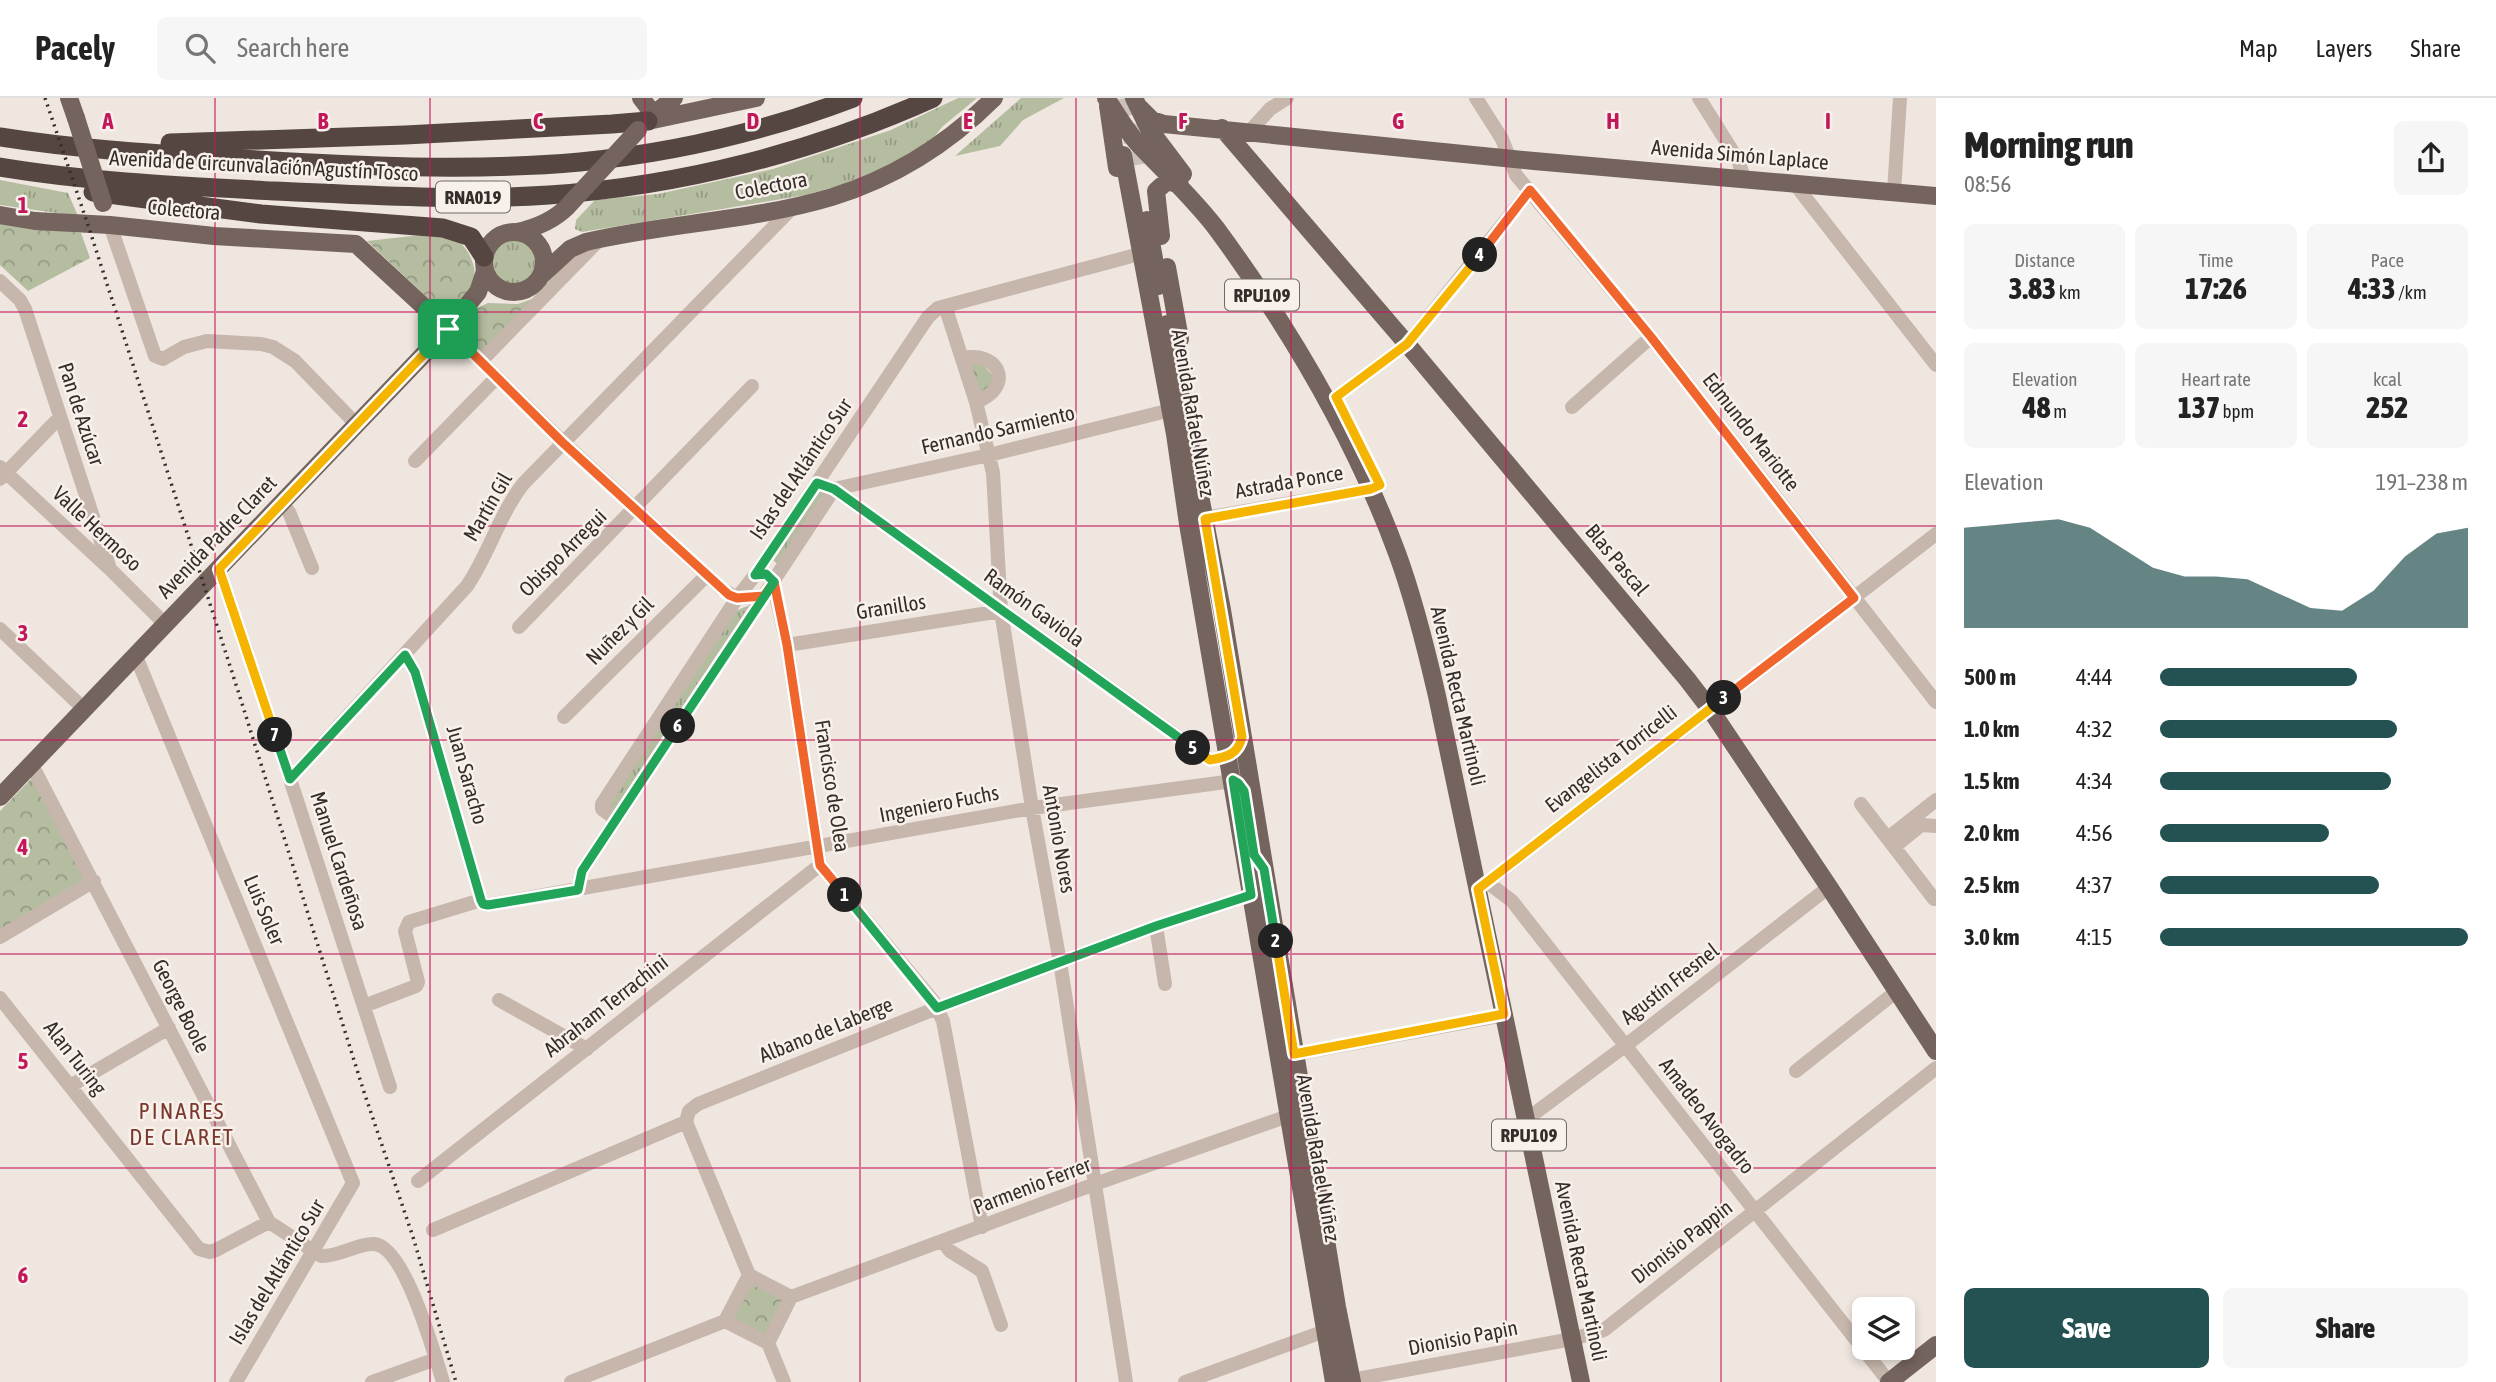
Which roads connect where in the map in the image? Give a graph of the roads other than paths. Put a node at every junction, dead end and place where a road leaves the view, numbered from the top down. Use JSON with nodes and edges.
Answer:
{"nodes":[{"id":1,"x":69,"y":98,"type":"edge"},
{"id":2,"x":641,"y":98,"type":"edge"},
{"id":3,"x":674,"y":98,"type":"edge"},
{"id":4,"x":715,"y":98,"type":"edge"},
{"id":5,"x":755,"y":98,"type":"edge"},
{"id":6,"x":853,"y":98,"type":"edge"},
{"id":7,"x":933,"y":98,"type":"edge"},
{"id":8,"x":994,"y":98,"type":"edge"},
{"id":9,"x":1106,"y":98,"type":"edge"},
{"id":10,"x":1134,"y":98,"type":"edge"},
{"id":11,"x":1287,"y":98,"type":"edge"},
{"id":12,"x":1476,"y":98,"type":"edge"},
{"id":13,"x":1900,"y":98,"type":"edge"},
{"id":14,"x":1705,"y":102,"type":"edge"},
{"id":15,"x":733,"y":104,"type":"junction"},
{"id":16,"x":634,"y":127,"type":"junction"},
{"id":17,"x":1222,"y":128,"type":"junction"},
{"id":18,"x":0,"y":130,"type":"edge"},
{"id":19,"x":1250,"y":131,"type":"junction"},
{"id":20,"x":0,"y":137,"type":"edge"},
{"id":21,"x":1510,"y":158,"type":"junction"},
{"id":22,"x":1543,"y":162,"type":"junction"},
{"id":23,"x":0,"y":169,"type":"edge"},
{"id":24,"x":1744,"y":178,"type":"junction"},
{"id":25,"x":1794,"y":183,"type":"junction"},
{"id":26,"x":1180,"y":185,"type":"junction"},
{"id":27,"x":1530,"y":190,"type":"junction"},
{"id":28,"x":1894,"y":192,"type":"junction"},
{"id":29,"x":1936,"y":196,"type":"edge"},
{"id":30,"x":794,"y":206,"type":"junction"},
{"id":31,"x":564,"y":210,"type":"junction"},
{"id":32,"x":0,"y":215,"type":"edge"},
{"id":33,"x":110,"y":225,"type":"junction"},
{"id":34,"x":517,"y":232,"type":"junction"},
{"id":35,"x":601,"y":238,"type":"junction"},
{"id":36,"x":544,"y":256,"type":"junction"},
{"id":37,"x":1132,"y":256,"type":"junction"},
{"id":38,"x":485,"y":264,"type":"junction"},
{"id":39,"x":542,"y":275,"type":"junction"},
{"id":40,"x":0,"y":281,"type":"edge"},
{"id":41,"x":507,"y":292,"type":"junction"},
{"id":42,"x":945,"y":306,"type":"junction"},
{"id":43,"x":467,"y":308,"type":"junction"},
{"id":44,"x":448,"y":329,"type":"junction"},
{"id":45,"x":1651,"y":337,"type":"junction"},
{"id":46,"x":1407,"y":344,"type":"junction"},
{"id":47,"x":963,"y":358,"type":"junction"},
{"id":48,"x":481,"y":361,"type":"junction"},
{"id":49,"x":1936,"y":365,"type":"edge"},
{"id":50,"x":497,"y":377,"type":"junction"},
{"id":51,"x":752,"y":386,"type":"dead end"},
{"id":52,"x":1336,"y":397,"type":"junction"},
{"id":53,"x":976,"y":402,"type":"junction"},
{"id":54,"x":1572,"y":407,"type":"dead end"},
{"id":55,"x":1168,"y":411,"type":"junction"},
{"id":56,"x":60,"y":417,"type":"junction"},
{"id":57,"x":357,"y":425,"type":"junction"},
{"id":58,"x":1181,"y":432,"type":"junction"},
{"id":59,"x":562,"y":442,"type":"junction"},
{"id":60,"x":989,"y":455,"type":"junction"},
{"id":61,"x":415,"y":461,"type":"dead end"},
{"id":62,"x":2,"y":473,"type":"edge"},
{"id":63,"x":817,"y":483,"type":"junction"},
{"id":64,"x":1376,"y":487,"type":"junction"},
{"id":65,"x":834,"y":489,"type":"junction"},
{"id":66,"x":282,"y":503,"type":"junction"},
{"id":67,"x":635,"y":509,"type":"junction"},
{"id":68,"x":1205,"y":519,"type":"junction"},
{"id":69,"x":1936,"y":534,"type":"edge"},
{"id":70,"x":312,"y":568,"type":"dead end"},
{"id":71,"x":110,"y":569,"type":"junction"},
{"id":72,"x":219,"y":569,"type":"junction"},
{"id":73,"x":755,"y":575,"type":"junction"},
{"id":74,"x":706,"y":576,"type":"junction"},
{"id":75,"x":774,"y":582,"type":"junction"},
{"id":76,"x":764,"y":596,"type":"junction"},
{"id":77,"x":737,"y":598,"type":"junction"},
{"id":78,"x":1854,"y":598,"type":"junction"},
{"id":79,"x":1001,"y":611,"type":"junction"},
{"id":80,"x":164,"y":623,"type":"junction"},
{"id":81,"x":519,"y":627,"type":"dead end"},
{"id":82,"x":0,"y":629,"type":"edge"},
{"id":83,"x":787,"y":645,"type":"junction"},
{"id":84,"x":135,"y":654,"type":"junction"},
{"id":85,"x":405,"y":655,"type":"junction"},
{"id":86,"x":1936,"y":702,"type":"edge"},
{"id":87,"x":83,"y":708,"type":"junction"},
{"id":88,"x":1710,"y":709,"type":"junction"},
{"id":89,"x":564,"y":717,"type":"dead end"},
{"id":90,"x":1242,"y":737,"type":"junction"},
{"id":91,"x":1228,"y":756,"type":"junction"},
{"id":92,"x":1210,"y":760,"type":"junction"},
{"id":93,"x":31,"y":763,"type":"junction"},
{"id":94,"x":290,"y":779,"type":"junction"},
{"id":95,"x":1233,"y":780,"type":"junction"},
{"id":96,"x":1213,"y":782,"type":"junction"},
{"id":97,"x":2,"y":790,"type":"edge"},
{"id":98,"x":1936,"y":800,"type":"edge"},
{"id":99,"x":1861,"y":804,"type":"dead end"},
{"id":100,"x":1032,"y":808,"type":"junction"},
{"id":101,"x":616,"y":819,"type":"junction"},
{"id":102,"x":1924,"y":823,"type":"edge"},
{"id":103,"x":1891,"y":843,"type":"junction"},
{"id":104,"x":818,"y":848,"type":"junction"},
{"id":105,"x":820,"y":865,"type":"junction"},
{"id":106,"x":1264,"y":869,"type":"junction"},
{"id":107,"x":94,"y":881,"type":"junction"},
{"id":108,"x":1482,"y":886,"type":"junction"},
{"id":109,"x":1829,"y":887,"type":"junction"},
{"id":110,"x":578,"y":890,"type":"junction"},
{"id":111,"x":1251,"y":895,"type":"junction"},
{"id":112,"x":1934,"y":899,"type":"edge"},
{"id":113,"x":485,"y":902,"type":"junction"},
{"id":114,"x":1156,"y":926,"type":"junction"},
{"id":115,"x":0,"y":937,"type":"edge"},
{"id":116,"x":1060,"y":962,"type":"junction"},
{"id":117,"x":1165,"y":984,"type":"dead end"},
{"id":118,"x":1897,"y":991,"type":"junction"},
{"id":119,"x":0,"y":998,"type":"edge"},
{"id":120,"x":499,"y":1000,"type":"dead end"},
{"id":121,"x":363,"y":1006,"type":"junction"},
{"id":122,"x":937,"y":1008,"type":"junction"},
{"id":123,"x":1504,"y":1014,"type":"junction"},
{"id":124,"x":169,"y":1028,"type":"junction"},
{"id":125,"x":1625,"y":1046,"type":"junction"},
{"id":126,"x":587,"y":1049,"type":"junction"},
{"id":127,"x":1936,"y":1051,"type":"edge"},
{"id":128,"x":1294,"y":1054,"type":"junction"},
{"id":129,"x":1936,"y":1068,"type":"edge"},
{"id":130,"x":1796,"y":1071,"type":"dead end"},
{"id":131,"x":70,"y":1086,"type":"junction"},
{"id":132,"x":390,"y":1087,"type":"dead end"},
{"id":133,"x":1535,"y":1113,"type":"junction"},
{"id":134,"x":1288,"y":1116,"type":"junction"},
{"id":135,"x":686,"y":1122,"type":"junction"},
{"id":136,"x":418,"y":1181,"type":"dead end"},
{"id":137,"x":353,"y":1183,"type":"joint"},
{"id":138,"x":1095,"y":1184,"type":"junction"},
{"id":139,"x":1754,"y":1211,"type":"junction"},
{"id":140,"x":268,"y":1222,"type":"junction"},
{"id":141,"x":982,"y":1227,"type":"junction"},
{"id":142,"x":433,"y":1230,"type":"dead end"},
{"id":143,"x":943,"y":1241,"type":"junction"},
{"id":144,"x":311,"y":1252,"type":"junction"},
{"id":145,"x":748,"y":1275,"type":"junction"},
{"id":146,"x":791,"y":1297,"type":"junction"},
{"id":147,"x":726,"y":1321,"type":"junction"},
{"id":148,"x":1001,"y":1325,"type":"dead end"},
{"id":149,"x":1325,"y":1331,"type":"junction"},
{"id":150,"x":1577,"y":1338,"type":"junction"},
{"id":151,"x":768,"y":1343,"type":"junction"},
{"id":152,"x":1936,"y":1345,"type":"edge"},
{"id":153,"x":436,"y":1359,"type":"junction"},
{"id":154,"x":1346,"y":1381,"type":"edge"},
{"id":155,"x":236,"y":1382,"type":"edge"},
{"id":156,"x":372,"y":1382,"type":"edge"},
{"id":157,"x":443,"y":1382,"type":"edge"},
{"id":158,"x":571,"y":1382,"type":"edge"},
{"id":159,"x":784,"y":1382,"type":"edge"},
{"id":160,"x":1126,"y":1382,"type":"edge"},
{"id":161,"x":1185,"y":1382,"type":"edge"},
{"id":162,"x":1581,"y":1382,"type":"edge"},
{"id":163,"x":1593,"y":1382,"type":"edge"},
{"id":164,"x":1889,"y":1382,"type":"edge"}],
"edges":[{"from":1,"to":33,"type":"main road","bridge":true},
{"from":2,"to":16,"type":"main road"},
{"from":3,"to":16,"type":"main road"},
{"from":4,"to":15,"type":"main road"},
{"from":5,"to":15,"type":"main road"},
{"from":6,"to":20,"type":"highway","name":"Avenida de Circunvalación Agustín Tosco","number":"RNA019"},
{"from":7,"to":23,"type":"highway","name":"Avenida de Circunvalación Agustín Tosco","number":"RNA019"},
{"from":8,"to":30,"type":"main road","name":"Colectora"},
{"from":9,"to":26,"type":"main road","name":"Avenida Recta Martinoli","number":"RPU109"},
{"from":9,"to":37,"type":"main road"},
{"from":10,"to":17,"type":"main road","name":"Avenida Simón Laplace"},
{"from":10,"to":52,"type":"main road","name":"Avenida Recta Martinoli","number":"RPU109"},
{"from":11,"to":19,"type":"street"},
{"from":12,"to":21,"type":"street","name":"Edmundo Mariotte"},
{"from":13,"to":28,"type":"street"},
{"from":14,"to":24,"type":"street"},
{"from":15,"to":16,"type":"main road"},
{"from":16,"to":18,"type":"highway"},
{"from":16,"to":31,"type":"main road","bridge":true},
{"from":17,"to":19,"type":"main road","name":"Avenida Simón Laplace"},
{"from":17,"to":46,"type":"main road","name":"Blas Pascal"},
{"from":19,"to":21,"type":"main road","name":"Avenida Simón Laplace"},
{"from":21,"to":22,"type":"main road","name":"Avenida Simón Laplace"},
{"from":21,"to":27,"type":"street","name":"Edmundo Mariotte"},
{"from":22,"to":24,"type":"main road","name":"Avenida Simón Laplace"},
{"from":22,"to":27,"type":"street"},
{"from":23,"to":38,"type":"highway"},
{"from":24,"to":25,"type":"main road","name":"Avenida Simón Laplace"},
{"from":25,"to":28,"type":"main road","name":"Avenida Simón Laplace"},
{"from":25,"to":49,"type":"street"},
{"from":26,"to":58,"type":"main road"},
{"from":26,"to":64,"type":"main road","name":"Avenida Recta Martinoli","number":"RPU109"},
{"from":27,"to":45,"type":"street","name":"Edmundo Mariotte"},
{"from":27,"to":46,"type":"street"},
{"from":28,"to":29,"type":"main road","name":"Avenida Simón Laplace"},
{"from":30,"to":35,"type":"main road","name":"Colectora"},
{"from":30,"to":59,"type":"street","name":"Martín Gil"},
{"from":31,"to":34,"type":"main road"},
{"from":31,"to":36,"type":"main road"},
{"from":32,"to":33,"type":"main road","name":"Colectora"},
{"from":33,"to":44,"type":"main road","name":"Colectora"},
{"from":33,"to":57,"type":"street"},
{"from":34,"to":36,"type":"main road"},
{"from":34,"to":38,"type":"main road"},
{"from":35,"to":39,"type":"main road","name":"Colectora"},
{"from":35,"to":48,"type":"street"},
{"from":36,"to":39,"type":"main road"},
{"from":37,"to":42,"type":"street","name":"Islas del Atlántico Sur"},
{"from":37,"to":55,"type":"main road"},
{"from":38,"to":41,"type":"main road"},
{"from":38,"to":43,"type":"main road","name":"Avenida Padre Claret"},
{"from":39,"to":41,"type":"main road"},
{"from":40,"to":56,"type":"street","name":"Pan de Azúcar"},
{"from":41,"to":43,"type":"main road","name":"Avenida Padre Claret"},
{"from":42,"to":47,"type":"street","name":"Antonio Nores"},
{"from":42,"to":63,"type":"street","name":"Islas del Atlántico Sur"},
{"from":43,"to":44,"type":"main road","name":"Avenida Padre Claret"},
{"from":44,"to":48,"type":"street"},
{"from":44,"to":57,"type":"main road","name":"Avenida Padre Claret"},
{"from":45,"to":54,"type":"street"},
{"from":45,"to":78,"type":"street","name":"Edmundo Mariotte"},
{"from":46,"to":52,"type":"street"},
{"from":46,"to":88,"type":"main road","name":"Blas Pascal"},
{"from":47,"to":53,"type":"street","name":"Antonio Nores"},
{"from":47,"to":53,"type":"street"},
{"from":48,"to":50,"type":"street"},
{"from":50,"to":59,"type":"street"},
{"from":50,"to":61,"type":"street"},
{"from":51,"to":67,"type":"street","name":"Obispo Arregui"},
{"from":52,"to":64,"type":"main road","name":"Avenida Recta Martinoli","number":"RPU109"},
{"from":53,"to":60,"type":"street","name":"Antonio Nores"},
{"from":55,"to":58,"type":"main road","name":"Avenida Rafael Núñez"},
{"from":55,"to":58,"type":"main road","name":"Avenida Rafael Núñez"},
{"from":55,"to":60,"type":"street","name":"Fernando Sarmiento"},
{"from":56,"to":62,"type":"street"},
{"from":56,"to":71,"type":"street","name":"Pan de Azúcar"},
{"from":57,"to":66,"type":"main road","name":"Avenida Padre Claret"},
{"from":58,"to":68,"type":"main road","name":"Avenida Rafael Núñez"},
{"from":58,"to":91,"type":"main road","name":"Avenida Rafael Núñez"},
{"from":59,"to":67,"type":"street"},
{"from":59,"to":85,"type":"street","name":"Martín Gil"},
{"from":60,"to":65,"type":"street","name":"Fernando Sarmiento"},
{"from":60,"to":79,"type":"street","name":"Antonio Nores"},
{"from":62,"to":71,"type":"street","name":"Valle Hermoso"},
{"from":63,"to":65,"type":"street","name":"Ramón Gaviola"},
{"from":63,"to":73,"type":"street","name":"Islas del Atlántico Sur"},
{"from":64,"to":68,"type":"street","name":"Astrada Ponce"},
{"from":64,"to":108,"type":"main road","name":"Avenida Recta Martinoli","number":"RPU109"},
{"from":64,"to":108,"type":"main road","name":"Avenida Recta Martinoli","number":"RPU109"},
{"from":65,"to":75,"type":"street","name":"Islas del Atlántico Sur"},
{"from":65,"to":79,"type":"street","name":"Ramón Gaviola"},
{"from":66,"to":70,"type":"street"},
{"from":66,"to":72,"type":"main road","name":"Avenida Padre Claret"},
{"from":67,"to":74,"type":"street"},
{"from":67,"to":81,"type":"street","name":"Obispo Arregui"},
{"from":68,"to":90,"type":"main road","name":"Avenida Rafael Núñez"},
{"from":69,"to":78,"type":"street","name":"Evangelista Torricelli"},
{"from":71,"to":80,"type":"street","name":"Valle Hermoso"},
{"from":72,"to":80,"type":"main road","name":"Avenida Padre Claret"},
{"from":72,"to":94,"type":"street","name":"Manuel Cardeñosa"},
{"from":73,"to":75,"type":"street"},
{"from":73,"to":77,"type":"street","name":"Islas del Atlántico Sur"},
{"from":74,"to":77,"type":"street"},
{"from":74,"to":89,"type":"street","name":"Nuñez y Gil"},
{"from":75,"to":76,"type":"street","name":"Islas del Atlántico Sur"},
{"from":75,"to":83,"type":"street","name":"Francisco de Olea"},
{"from":76,"to":77,"type":"street"},
{"from":76,"to":101,"type":"street","name":"Islas del Atlántico Sur"},
{"from":77,"to":101,"type":"street","name":"Islas del Atlántico Sur"},
{"from":78,"to":86,"type":"street","name":"Edmundo Mariotte"},
{"from":78,"to":88,"type":"street","name":"Evangelista Torricelli"},
{"from":79,"to":83,"type":"street","name":"Granillos"},
{"from":79,"to":92,"type":"street","name":"Ramón Gaviola"},
{"from":79,"to":100,"type":"street","name":"Antonio Nores"},
{"from":80,"to":84,"type":"main road","name":"Avenida Padre Claret"},
{"from":82,"to":87,"type":"street"},
{"from":83,"to":104,"type":"street","name":"Francisco de Olea"},
{"from":84,"to":87,"type":"main road","name":"Avenida Padre Claret"},
{"from":84,"to":137,"type":"street","name":"Luis Soler"},
{"from":85,"to":94,"type":"street","name":"Martín Gil"},
{"from":85,"to":113,"type":"street","name":"Juan Saracho"},
{"from":87,"to":93,"type":"main road","name":"Avenida Padre Claret"},
{"from":88,"to":108,"type":"street","name":"Evangelista Torricelli"},
{"from":88,"to":109,"type":"main road","name":"Blas Pascal"},
{"from":90,"to":91,"type":"main road"},
{"from":90,"to":106,"type":"main road","name":"Avenida Rafael Núñez"},
{"from":91,"to":92,"type":"street"},
{"from":91,"to":95,"type":"main road","name":"Avenida Rafael Núñez"},
{"from":92,"to":96,"type":"street"},
{"from":93,"to":97,"type":"main road","name":"Avenida Padre Claret"},
{"from":93,"to":107,"type":"street","name":"George Boole"},
{"from":94,"to":121,"type":"street","name":"Manuel Cardeñosa"},
{"from":95,"to":96,"type":"street","name":"Ingeniero Fuchs"},
{"from":95,"to":106,"type":"main road"},
{"from":95,"to":111,"type":"main road","name":"Avenida Rafael Núñez"},
{"from":96,"to":100,"type":"street","name":"Ingeniero Fuchs"},
{"from":98,"to":102,"type":"street"},
{"from":99,"to":103,"type":"street"},
{"from":100,"to":104,"type":"street","name":"Ingeniero Fuchs"},
{"from":100,"to":116,"type":"street","name":"Antonio Nores"},
{"from":101,"to":110,"type":"street","name":"Islas del Atlántico Sur"},
{"from":102,"to":103,"type":"street"},
{"from":103,"to":112,"type":"street"},
{"from":104,"to":105,"type":"street","name":"Francisco de Olea"},
{"from":104,"to":110,"type":"street","name":"Ingeniero Fuchs"},
{"from":105,"to":122,"type":"street","name":"Francisco de Olea"},
{"from":105,"to":126,"type":"street","name":"Abraham Terrachini"},
{"from":106,"to":128,"type":"main road","name":"Avenida Rafael Núñez"},
{"from":107,"to":115,"type":"street"},
{"from":107,"to":124,"type":"street","name":"George Boole"},
{"from":108,"to":123,"type":"main road","name":"Avenida Recta Martinoli","number":"RPU109"},
{"from":108,"to":125,"type":"street","name":"Amadeo Avogadro"},
{"from":108,"to":133,"type":"main road","name":"Avenida Recta Martinoli","number":"RPU109"},
{"from":109,"to":118,"type":"main road","name":"Blas Pascal"},
{"from":109,"to":125,"type":"street","name":"Agustín Fresnel"},
{"from":110,"to":113,"type":"street","name":"Ingeniero Fuchs"},
{"from":111,"to":114,"type":"street","name":"Albano de Laberge"},
{"from":111,"to":134,"type":"main road","name":"Avenida Rafael Núñez"},
{"from":113,"to":121,"type":"street","name":"Ingeniero Fuchs"},
{"from":114,"to":116,"type":"street","name":"Albano de Laberge"},
{"from":114,"to":117,"type":"street"},
{"from":116,"to":122,"type":"street","name":"Albano de Laberge"},
{"from":116,"to":138,"type":"street","name":"Antonio Nores"},
{"from":118,"to":127,"type":"main road","name":"Blas Pascal"},
{"from":118,"to":130,"type":"street"},
{"from":119,"to":131,"type":"street","name":"Alan Turing"},
{"from":120,"to":126,"type":"street"},
{"from":121,"to":132,"type":"street","name":"Manuel Cardeñosa"},
{"from":122,"to":135,"type":"street","name":"Albano de Laberge"},
{"from":122,"to":141,"type":"street","name":"Francisco de Olea"},
{"from":123,"to":128,"type":"street"},
{"from":123,"to":150,"type":"main road","name":"Avenida Recta Martinoli","number":"RPU109"},
{"from":124,"to":131,"type":"street"},
{"from":124,"to":140,"type":"street","name":"George Boole"},
{"from":125,"to":133,"type":"street","name":"Agustín Fresnel"},
{"from":125,"to":139,"type":"street","name":"Amadeo Avogadro"},
{"from":126,"to":136,"type":"street","name":"Abraham Terrachini"},
{"from":128,"to":154,"type":"main road","name":"Avenida Rafael Núñez"},
{"from":129,"to":139,"type":"street","name":"Dionisio Pappin"},
{"from":131,"to":140,"type":"street","name":"Alan Turing"},
{"from":133,"to":150,"type":"main road","name":"Avenida Recta Martinoli","number":"RPU109"},
{"from":134,"to":138,"type":"street","name":"Parmenio Ferrer"},
{"from":134,"to":149,"type":"main road","name":"Avenida Rafael Núñez"},
{"from":135,"to":142,"type":"street","name":"Albano de Laberge"},
{"from":135,"to":145,"type":"street"},
{"from":137,"to":144,"type":"street","name":"Islas del Atlántico Sur"},
{"from":138,"to":141,"type":"street","name":"Parmenio Ferrer"},
{"from":138,"to":160,"type":"street","name":"Antonio Nores"},
{"from":139,"to":150,"type":"street","name":"Dionisio Pappin"},
{"from":139,"to":164,"type":"street","name":"Amadeo Avogadro"},
{"from":140,"to":144,"type":"street","name":"George Boole"},
{"from":141,"to":143,"type":"street","name":"Parmenio Ferrer"},
{"from":143,"to":146,"type":"street","name":"Parmenio Ferrer"},
{"from":143,"to":148,"type":"street"},
{"from":144,"to":153,"type":"street"},
{"from":144,"to":155,"type":"street","name":"Islas del Atlántico Sur"},
{"from":145,"to":146,"type":"street"},
{"from":145,"to":147,"type":"street"},
{"from":146,"to":151,"type":"street"},
{"from":147,"to":151,"type":"street"},
{"from":147,"to":158,"type":"street"},
{"from":149,"to":154,"type":"main road","name":"Avenida Rafael Núñez"},
{"from":149,"to":161,"type":"street"},
{"from":150,"to":154,"type":"street","name":"Dionisio Papin"},
{"from":150,"to":162,"type":"main road","name":"Avenida Recta Martinoli","number":"RPU109"},
{"from":150,"to":163,"type":"main road","name":"Avenida Recta Martinoli","number":"RPU109"},
{"from":151,"to":159,"type":"street"},
{"from":152,"to":164,"type":"main road"},
{"from":153,"to":156,"type":"street"},
{"from":153,"to":157,"type":"street"}]}
